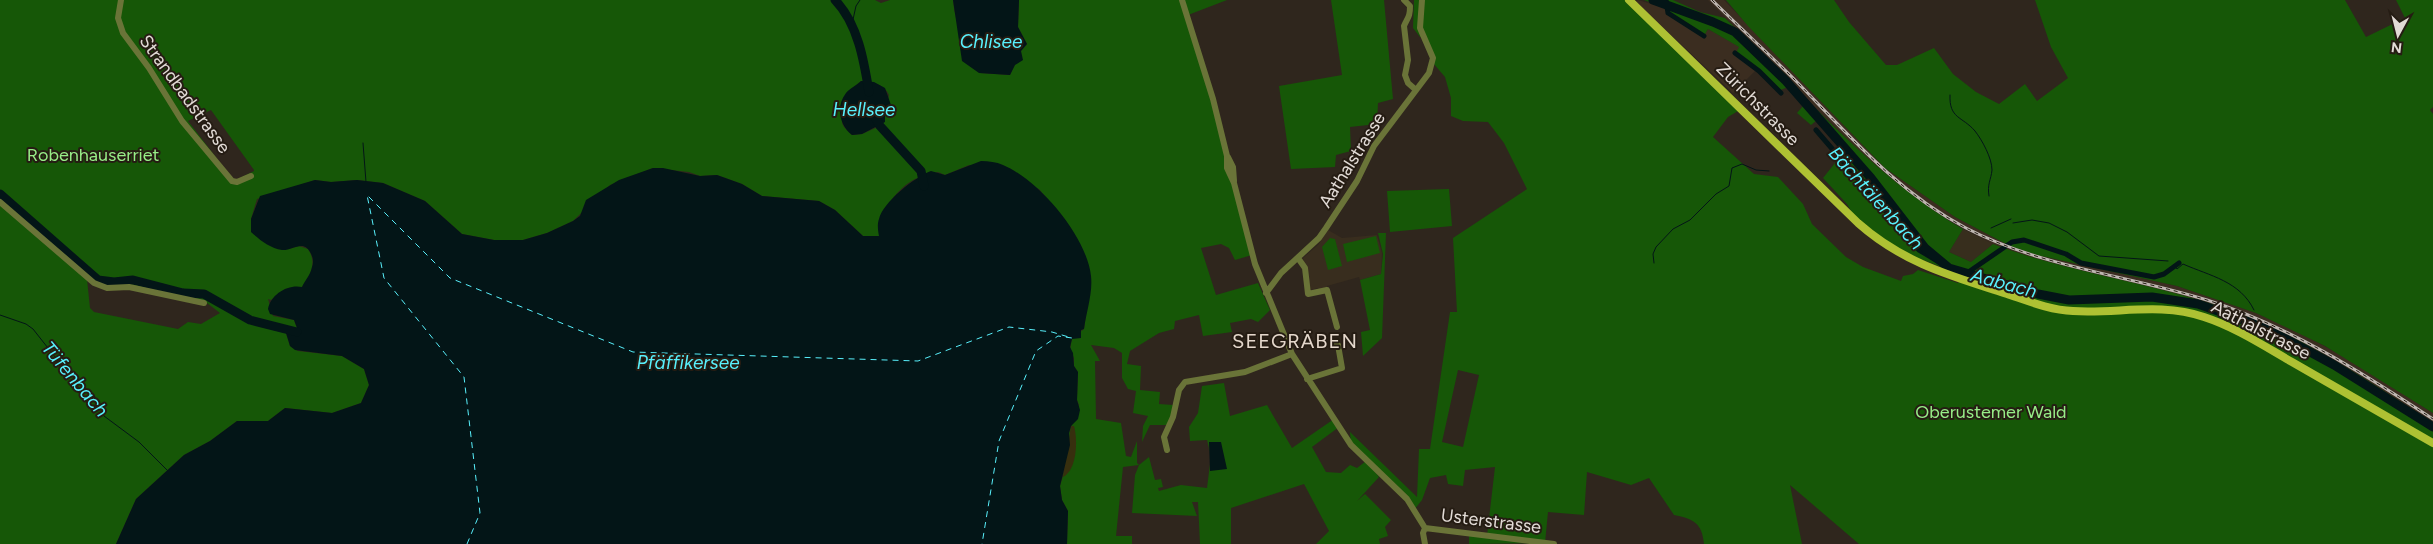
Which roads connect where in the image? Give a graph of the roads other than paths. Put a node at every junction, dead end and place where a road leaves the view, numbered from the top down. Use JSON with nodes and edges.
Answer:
{"nodes":[{"id":1,"x":121,"y":0,"type":"edge"},
{"id":2,"x":1182,"y":0,"type":"edge"},
{"id":3,"x":1404,"y":0,"type":"edge"},
{"id":4,"x":1422,"y":0,"type":"edge"},
{"id":5,"x":1630,"y":0,"type":"edge"},
{"id":6,"x":1416,"y":90,"type":"junction"},
{"id":7,"x":252,"y":176,"type":"dead end"},
{"id":8,"x":0,"y":202,"type":"edge"},
{"id":9,"x":1298,"y":258,"type":"junction"},
{"id":10,"x":1943,"y":274,"type":"joint"},
{"id":11,"x":1266,"y":293,"type":"junction"},
{"id":12,"x":204,"y":303,"type":"dead end"},
{"id":13,"x":1336,"y":327,"type":"dead end"},
{"id":14,"x":1334,"y":343,"type":"dead end"},
{"id":15,"x":1292,"y":354,"type":"junction"},
{"id":16,"x":1307,"y":379,"type":"junction"},
{"id":17,"x":2433,"y":443,"type":"edge"},
{"id":18,"x":1167,"y":450,"type":"dead end"},
{"id":19,"x":1425,"y":528,"type":"junction"},
{"id":20,"x":1425,"y":544,"type":"edge"},
{"id":21,"x":1554,"y":544,"type":"edge"}],
"edges":[{"from":1,"to":7,"type":"street","name":"Strandbadstrasse"},
{"from":2,"to":11,"type":"street"},
{"from":3,"to":6,"type":"street"},
{"from":4,"to":6,"type":"street","name":"Aathalstrasse"},
{"from":5,"to":10,"type":"main road","name":"Zürichstrasse"},
{"from":6,"to":9,"type":"street","name":"Aathalstrasse"},
{"from":8,"to":12,"type":"street"},
{"from":9,"to":11,"type":"street","name":"Aathalstrasse"},
{"from":9,"to":13,"type":"street"},
{"from":10,"to":17,"type":"main road","name":"Aathalstrasse"},
{"from":11,"to":15,"type":"street"},
{"from":14,"to":16,"type":"street"},
{"from":15,"to":16,"type":"street"},
{"from":15,"to":18,"type":"street"},
{"from":16,"to":19,"type":"street"},
{"from":19,"to":20,"type":"street"},
{"from":19,"to":21,"type":"street","name":"Usterstrasse"}]}
